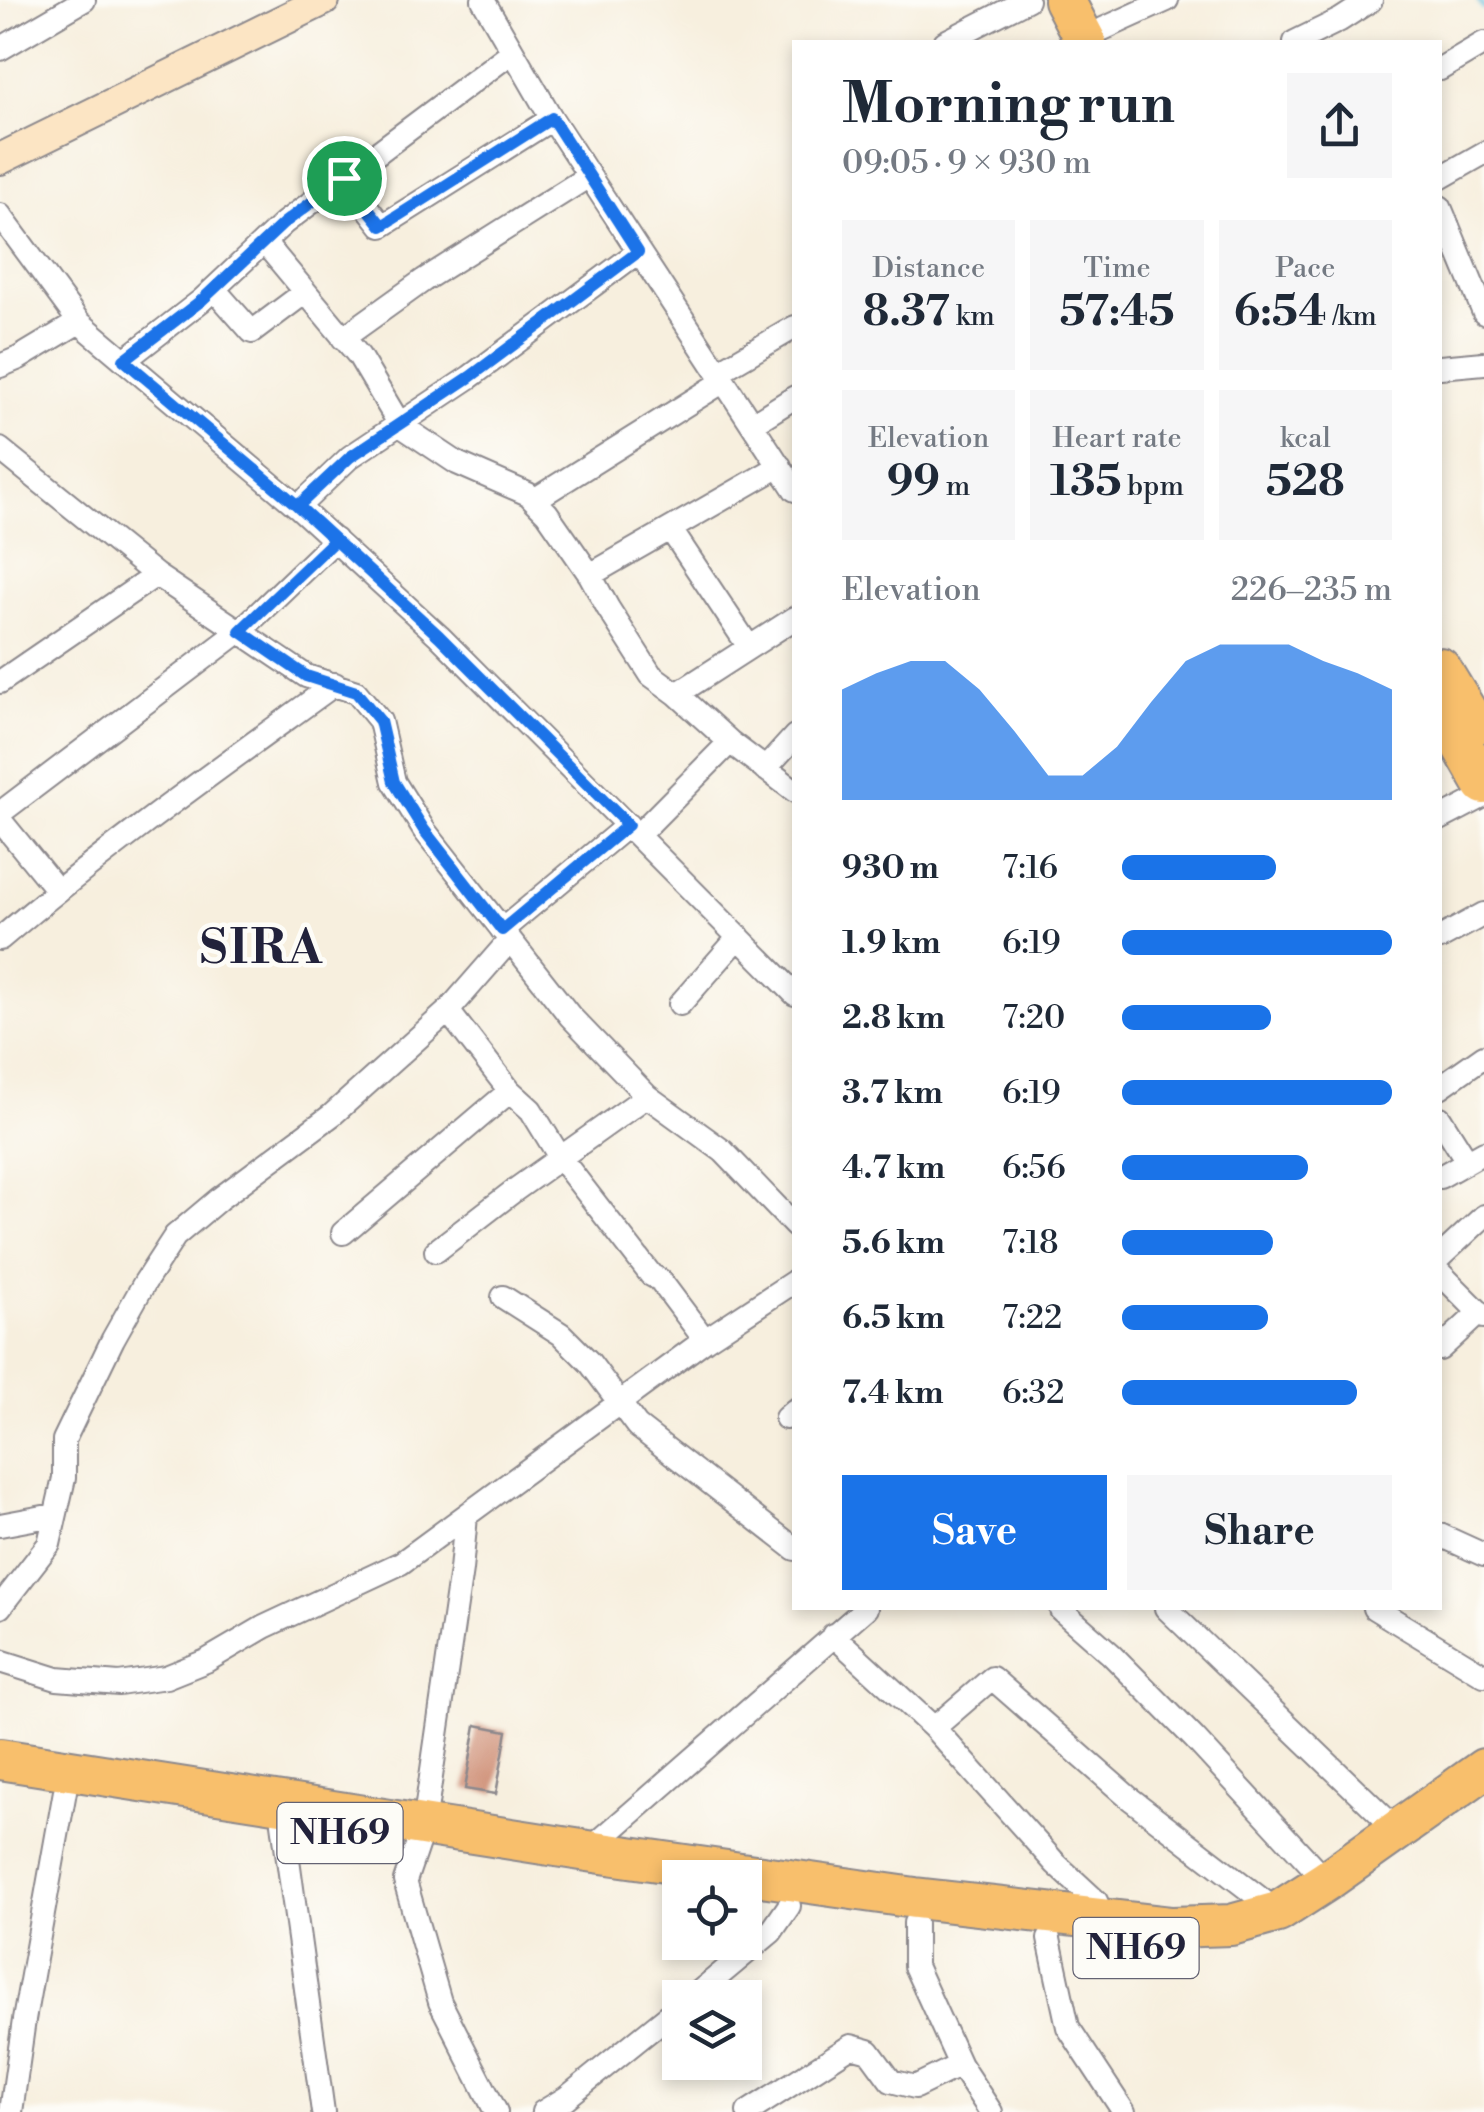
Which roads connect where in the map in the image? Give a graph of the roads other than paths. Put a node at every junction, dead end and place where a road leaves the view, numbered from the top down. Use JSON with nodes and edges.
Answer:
{"nodes":[{"id":1,"x":84,"y":0,"type":"edge"},
{"id":2,"x":324,"y":0,"type":"edge"},
{"id":3,"x":483,"y":0,"type":"edge"},
{"id":4,"x":1026,"y":0,"type":"edge"},
{"id":5,"x":1064,"y":0,"type":"edge"},
{"id":6,"x":1167,"y":0,"type":"edge"},
{"id":7,"x":1372,"y":0,"type":"edge"},
{"id":8,"x":1096,"y":29,"type":"edge"},
{"id":9,"x":949,"y":40,"type":"edge"},
{"id":10,"x":1299,"y":40,"type":"edge"},
{"id":11,"x":1484,"y":43,"type":"edge"},
{"id":12,"x":0,"y":49,"type":"edge"},
{"id":13,"x":512,"y":52,"type":"junction"},
{"id":14,"x":1442,"y":68,"type":"edge"},
{"id":15,"x":552,"y":118,"type":"junction"},
{"id":16,"x":1484,"y":153,"type":"edge"},
{"id":17,"x":0,"y":158,"type":"edge"},
{"id":18,"x":589,"y":176,"type":"junction"},
{"id":19,"x":1442,"y":177,"type":"edge"},
{"id":20,"x":344,"y":178,"type":"junction"},
{"id":21,"x":1442,"y":211,"type":"edge"},
{"id":22,"x":0,"y":215,"type":"edge"},
{"id":23,"x":264,"y":242,"type":"junction"},
{"id":24,"x":638,"y":252,"type":"junction"},
{"id":25,"x":1476,"y":265,"type":"edge"},
{"id":26,"x":214,"y":288,"type":"junction"},
{"id":27,"x":304,"y":293,"type":"junction"},
{"id":28,"x":1484,"y":312,"type":"edge"},
{"id":29,"x":79,"y":322,"type":"junction"},
{"id":30,"x":792,"y":329,"type":"edge"},
{"id":31,"x":342,"y":338,"type":"junction"},
{"id":32,"x":124,"y":360,"type":"junction"},
{"id":33,"x":1484,"y":363,"type":"edge"},
{"id":34,"x":0,"y":366,"type":"edge"},
{"id":35,"x":1442,"y":366,"type":"edge"},
{"id":36,"x":721,"y":377,"type":"junction"},
{"id":37,"x":792,"y":400,"type":"edge"},
{"id":38,"x":752,"y":424,"type":"junction"},
{"id":39,"x":400,"y":425,"type":"junction"},
{"id":40,"x":0,"y":449,"type":"edge"},
{"id":41,"x":780,"y":466,"type":"junction"},
{"id":42,"x":792,"y":485,"type":"edge"},
{"id":43,"x":534,"y":500,"type":"junction"},
{"id":44,"x":298,"y":506,"type":"junction"},
{"id":45,"x":672,"y":530,"type":"junction"},
{"id":46,"x":335,"y":540,"type":"junction"},
{"id":47,"x":590,"y":575,"type":"junction"},
{"id":48,"x":156,"y":576,"type":"junction"},
{"id":49,"x":792,"y":620,"type":"edge"},
{"id":50,"x":240,"y":631,"type":"junction"},
{"id":51,"x":749,"y":647,"type":"junction"},
{"id":52,"x":1442,"y":673,"type":"edge"},
{"id":53,"x":0,"y":682,"type":"edge"},
{"id":54,"x":334,"y":684,"type":"junction"},
{"id":55,"x":678,"y":694,"type":"junction"},
{"id":56,"x":1461,"y":721,"type":"edge"},
{"id":57,"x":792,"y":739,"type":"edge"},
{"id":58,"x":730,"y":742,"type":"junction"},
{"id":59,"x":765,"y":769,"type":"junction"},
{"id":60,"x":1484,"y":784,"type":"edge"},
{"id":61,"x":792,"y":790,"type":"edge"},
{"id":62,"x":1484,"y":796,"type":"edge"},
{"id":63,"x":0,"y":813,"type":"edge"},
{"id":64,"x":1442,"y":818,"type":"edge"},
{"id":65,"x":0,"y":820,"type":"edge"},
{"id":66,"x":633,"y":830,"type":"junction"},
{"id":67,"x":57,"y":890,"type":"junction"},
{"id":68,"x":1484,"y":914,"type":"edge"},
{"id":69,"x":506,"y":935,"type":"junction"},
{"id":70,"x":740,"y":937,"type":"junction"},
{"id":71,"x":1442,"y":937,"type":"edge"},
{"id":72,"x":0,"y":939,"type":"edge"},
{"id":73,"x":792,"y":991,"type":"edge"},
{"id":74,"x":680,"y":1004,"type":"dead end"},
{"id":75,"x":448,"y":1011,"type":"junction"},
{"id":76,"x":1484,"y":1056,"type":"edge"},
{"id":77,"x":1442,"y":1086,"type":"edge"},
{"id":78,"x":510,"y":1091,"type":"junction"},
{"id":79,"x":647,"y":1096,"type":"junction"},
{"id":80,"x":1442,"y":1120,"type":"edge"},
{"id":81,"x":1476,"y":1157,"type":"edge"},
{"id":82,"x":561,"y":1159,"type":"junction"},
{"id":83,"x":1442,"y":1176,"type":"edge"},
{"id":84,"x":1484,"y":1216,"type":"edge"},
{"id":85,"x":792,"y":1223,"type":"edge"},
{"id":86,"x":343,"y":1233,"type":"dead end"},
{"id":87,"x":436,"y":1250,"type":"dead end"},
{"id":88,"x":1442,"y":1255,"type":"edge"},
{"id":89,"x":1442,"y":1275,"type":"edge"},
{"id":90,"x":792,"y":1283,"type":"edge"},
{"id":91,"x":503,"y":1298,"type":"dead end"},
{"id":92,"x":1482,"y":1314,"type":"edge"},
{"id":93,"x":706,"y":1340,"type":"junction"},
{"id":94,"x":1442,"y":1347,"type":"edge"},
{"id":95,"x":620,"y":1402,"type":"junction"},
{"id":96,"x":54,"y":1515,"type":"junction"},
{"id":97,"x":466,"y":1516,"type":"junction"},
{"id":98,"x":0,"y":1525,"type":"edge"},
{"id":99,"x":1442,"y":1536,"type":"edge"},
{"id":100,"x":792,"y":1547,"type":"edge"},
{"id":101,"x":1484,"y":1555,"type":"edge"},
{"id":102,"x":0,"y":1608,"type":"edge"},
{"id":103,"x":862,"y":1610,"type":"edge"},
{"id":104,"x":1061,"y":1610,"type":"edge"},
{"id":105,"x":1168,"y":1610,"type":"edge"},
{"id":106,"x":1385,"y":1610,"type":"edge"},
{"id":107,"x":833,"y":1635,"type":"junction"},
{"id":108,"x":0,"y":1661,"type":"edge"},
{"id":109,"x":1484,"y":1675,"type":"edge"},
{"id":110,"x":934,"y":1728,"type":"junction"},
{"id":111,"x":0,"y":1759,"type":"edge"},
{"id":112,"x":1484,"y":1770,"type":"edge"},
{"id":113,"x":0,"y":1779,"type":"edge"},
{"id":114,"x":65,"y":1791,"type":"junction"},
{"id":115,"x":1484,"y":1798,"type":"edge"},
{"id":116,"x":283,"y":1823,"type":"junction"},
{"id":117,"x":1397,"y":1830,"type":"junction"},
{"id":118,"x":420,"y":1836,"type":"junction"},
{"id":119,"x":588,"y":1852,"type":"junction"},
{"id":120,"x":1326,"y":1880,"type":"junction"},
{"id":121,"x":662,"y":1884,"type":"edge"},
{"id":122,"x":762,"y":1901,"type":"edge"},
{"id":123,"x":789,"y":1906,"type":"junction"},
{"id":124,"x":1278,"y":1912,"type":"junction"},
{"id":125,"x":1103,"y":1918,"type":"junction"},
{"id":126,"x":915,"y":1924,"type":"junction"},
{"id":127,"x":1049,"y":1939,"type":"junction"},
{"id":128,"x":714,"y":1980,"type":"edge"},
{"id":129,"x":662,"y":2021,"type":"edge"},
{"id":130,"x":960,"y":2065,"type":"junction"},
{"id":131,"x":11,"y":2112,"type":"edge"},
{"id":132,"x":323,"y":2112,"type":"edge"},
{"id":133,"x":496,"y":2112,"type":"edge"},
{"id":134,"x":542,"y":2112,"type":"edge"},
{"id":135,"x":748,"y":2112,"type":"edge"},
{"id":136,"x":991,"y":2112,"type":"edge"},
{"id":137,"x":1124,"y":2112,"type":"edge"}],
"edges":[{"from":1,"to":12,"type":"street"},
{"from":2,"to":17,"type":"main road"},
{"from":3,"to":13,"type":"street"},
{"from":4,"to":9,"type":"street"},
{"from":5,"to":8,"type":"highway"},
{"from":6,"to":8,"type":"street"},
{"from":7,"to":10,"type":"street"},
{"from":11,"to":14,"type":"street"},
{"from":13,"to":15,"type":"street"},
{"from":13,"to":20,"type":"street"},
{"from":15,"to":18,"type":"street"},
{"from":15,"to":20,"type":"street"},
{"from":16,"to":19,"type":"street"},
{"from":18,"to":24,"type":"street"},
{"from":18,"to":31,"type":"street"},
{"from":20,"to":23,"type":"street"},
{"from":21,"to":25,"type":"street"},
{"from":22,"to":29,"type":"street"},
{"from":23,"to":26,"type":"street"},
{"from":23,"to":27,"type":"street"},
{"from":24,"to":36,"type":"street"},
{"from":24,"to":39,"type":"street"},
{"from":25,"to":28,"type":"street"},
{"from":26,"to":27,"type":"street"},
{"from":26,"to":32,"type":"street"},
{"from":27,"to":31,"type":"street"},
{"from":29,"to":32,"type":"street"},
{"from":29,"to":34,"type":"street"},
{"from":30,"to":36,"type":"street"},
{"from":31,"to":39,"type":"street"},
{"from":32,"to":44,"type":"street"},
{"from":33,"to":35,"type":"street"},
{"from":36,"to":38,"type":"street"},
{"from":36,"to":43,"type":"street"},
{"from":37,"to":38,"type":"street"},
{"from":38,"to":41,"type":"street"},
{"from":39,"to":43,"type":"street"},
{"from":39,"to":44,"type":"street"},
{"from":40,"to":48,"type":"street"},
{"from":41,"to":42,"type":"street"},
{"from":41,"to":45,"type":"street"},
{"from":43,"to":47,"type":"street"},
{"from":44,"to":46,"type":"street"},
{"from":45,"to":47,"type":"street"},
{"from":45,"to":51,"type":"street"},
{"from":46,"to":50,"type":"street"},
{"from":46,"to":66,"type":"street"},
{"from":47,"to":55,"type":"street"},
{"from":48,"to":50,"type":"street"},
{"from":48,"to":53,"type":"street"},
{"from":49,"to":51,"type":"street"},
{"from":50,"to":54,"type":"street"},
{"from":50,"to":63,"type":"street"},
{"from":51,"to":55,"type":"street"},
{"from":52,"to":56,"type":"highway"},
{"from":54,"to":67,"type":"street"},
{"from":54,"to":69,"type":"street"},
{"from":55,"to":58,"type":"street"},
{"from":56,"to":60,"type":"highway"},
{"from":57,"to":59,"type":"street"},
{"from":58,"to":59,"type":"street"},
{"from":58,"to":66,"type":"street"},
{"from":59,"to":61,"type":"street"},
{"from":62,"to":64,"type":"street"},
{"from":65,"to":67,"type":"street"},
{"from":66,"to":69,"type":"street"},
{"from":66,"to":70,"type":"street"},
{"from":67,"to":72,"type":"street"},
{"from":68,"to":71,"type":"street"},
{"from":69,"to":75,"type":"street"},
{"from":69,"to":79,"type":"street"},
{"from":70,"to":73,"type":"street"},
{"from":70,"to":74,"type":"street"},
{"from":75,"to":78,"type":"street"},
{"from":75,"to":96,"type":"street"},
{"from":76,"to":77,"type":"street"},
{"from":78,"to":82,"type":"street"},
{"from":78,"to":86,"type":"street"},
{"from":79,"to":82,"type":"street"},
{"from":79,"to":85,"type":"street"},
{"from":80,"to":81,"type":"street"},
{"from":81,"to":83,"type":"street"},
{"from":82,"to":87,"type":"street"},
{"from":82,"to":93,"type":"street"},
{"from":84,"to":88,"type":"street"},
{"from":89,"to":92,"type":"street"},
{"from":90,"to":93,"type":"street"},
{"from":91,"to":95,"type":"street"},
{"from":92,"to":94,"type":"street"},
{"from":93,"to":95,"type":"street"},
{"from":95,"to":97,"type":"street"},
{"from":95,"to":100,"type":"street"},
{"from":96,"to":98,"type":"street"},
{"from":96,"to":102,"type":"street"},
{"from":97,"to":108,"type":"street"},
{"from":97,"to":118,"type":"street"},
{"from":99,"to":101,"type":"street"},
{"from":103,"to":107,"type":"street"},
{"from":104,"to":120,"type":"street"},
{"from":105,"to":117,"type":"street"},
{"from":106,"to":109,"type":"street"},
{"from":107,"to":110,"type":"street"},
{"from":107,"to":119,"type":"street"},
{"from":110,"to":124,"type":"street"},
{"from":110,"to":125,"type":"street"},
{"from":111,"to":118,"type":"highway","number":"NH69"},
{"from":112,"to":117,"type":"highway","number":"NH69"},
{"from":113,"to":114,"type":"highway","number":"NH69"},
{"from":114,"to":116,"type":"highway","number":"NH69"},
{"from":114,"to":131,"type":"street"},
{"from":115,"to":127,"type":"highway","number":"NH69"},
{"from":116,"to":118,"type":"highway","number":"NH69"},
{"from":116,"to":132,"type":"street"},
{"from":117,"to":120,"type":"highway","number":"NH69"},
{"from":118,"to":119,"type":"highway","number":"NH69"},
{"from":118,"to":121,"type":"highway","number":"NH69"},
{"from":118,"to":133,"type":"street"},
{"from":119,"to":125,"type":"highway","number":"NH69"},
{"from":120,"to":124,"type":"highway","number":"NH69"},
{"from":122,"to":123,"type":"highway","number":"NH69"},
{"from":123,"to":126,"type":"highway","number":"NH69"},
{"from":123,"to":128,"type":"street"},
{"from":124,"to":125,"type":"highway","number":"NH69"},
{"from":126,"to":127,"type":"highway","number":"NH69"},
{"from":126,"to":130,"type":"street"},
{"from":127,"to":137,"type":"street"},
{"from":129,"to":134,"type":"street"},
{"from":130,"to":135,"type":"street"},
{"from":130,"to":136,"type":"street"}]}
